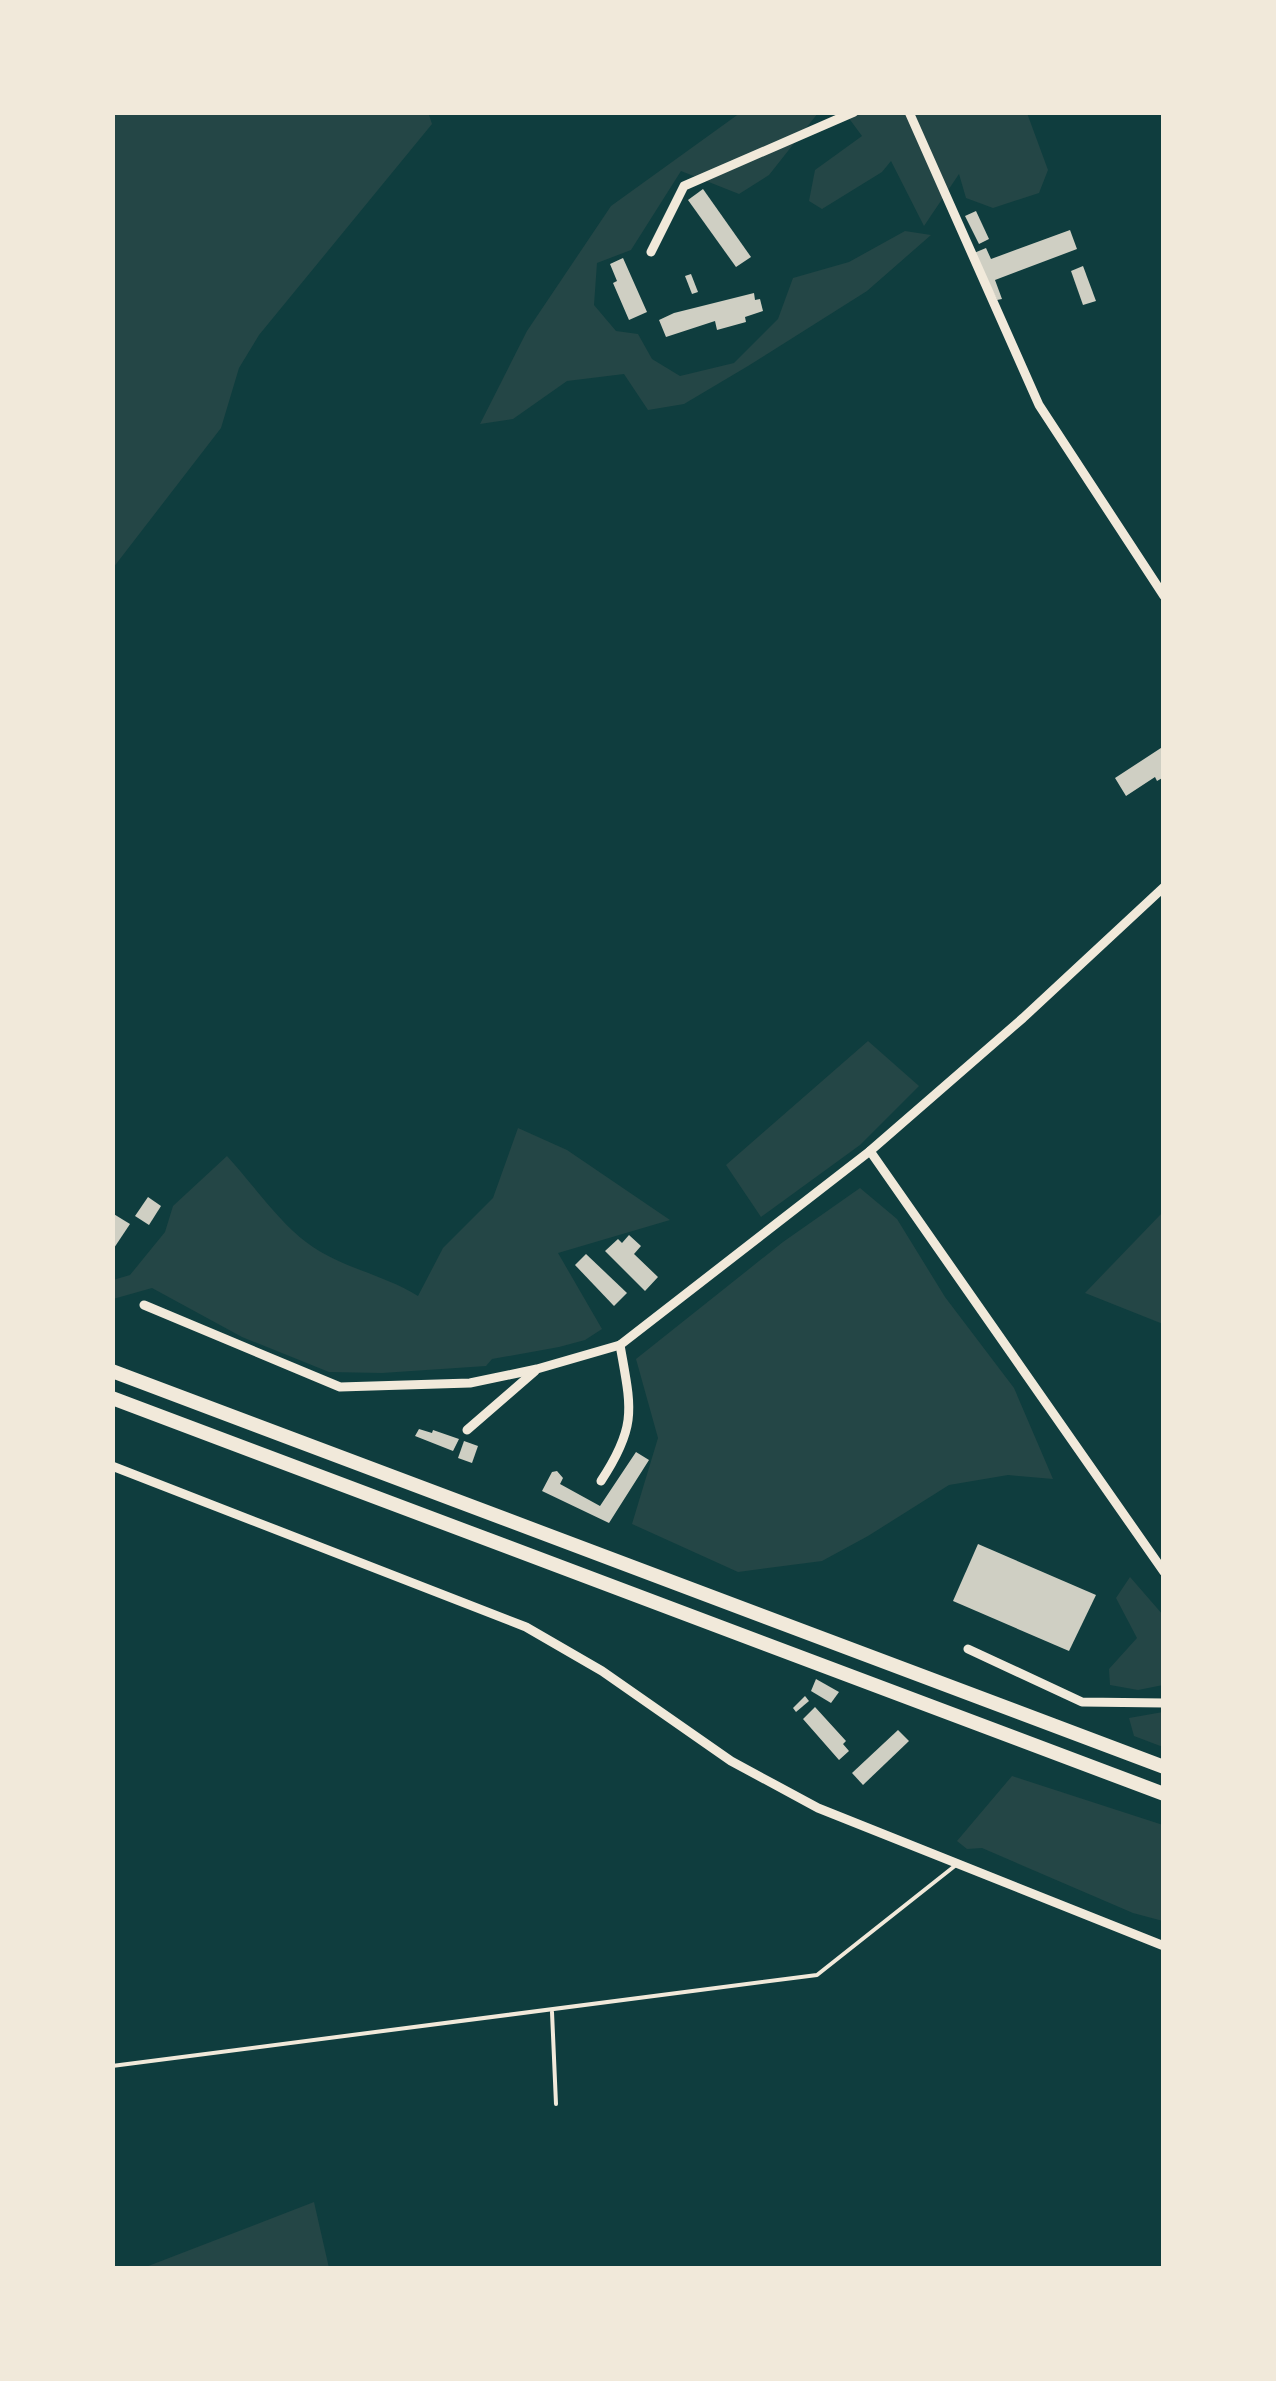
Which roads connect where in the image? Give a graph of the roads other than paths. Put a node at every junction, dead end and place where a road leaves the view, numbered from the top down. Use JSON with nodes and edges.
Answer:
{"nodes":[{"id":1,"x":854,"y":112,"type":"edge"},
{"id":2,"x":909,"y":112,"type":"edge"},
{"id":3,"x":651,"y":252,"type":"dead end"},
{"id":4,"x":1164,"y":596,"type":"edge"},
{"id":5,"x":1164,"y":888,"type":"edge"},
{"id":6,"x":870,"y":1151,"type":"junction"},
{"id":7,"x":144,"y":1305,"type":"dead end"},
{"id":8,"x":620,"y":1345,"type":"junction"},
{"id":9,"x":537,"y":1369,"type":"junction"},
{"id":10,"x":112,"y":1370,"type":"edge"},
{"id":11,"x":112,"y":1398,"type":"edge"},
{"id":12,"x":467,"y":1430,"type":"dead end"},
{"id":13,"x":112,"y":1466,"type":"edge"},
{"id":14,"x":601,"y":1481,"type":"dead end"},
{"id":15,"x":1164,"y":1572,"type":"edge"},
{"id":16,"x":968,"y":1649,"type":"dead end"},
{"id":17,"x":1164,"y":1702,"type":"edge"},
{"id":18,"x":1164,"y":1767,"type":"edge"},
{"id":19,"x":1164,"y":1794,"type":"edge"},
{"id":20,"x":956,"y":1865,"type":"junction"},
{"id":21,"x":1164,"y":1946,"type":"edge"},
{"id":22,"x":552,"y":2012,"type":"junction"},
{"id":23,"x":112,"y":2066,"type":"edge"},
{"id":24,"x":556,"y":2104,"type":"dead end"}],
"edges":[{"from":1,"to":3,"type":"street"},
{"from":2,"to":4,"type":"street"},
{"from":5,"to":6,"type":"street"},
{"from":6,"to":8,"type":"street"},
{"from":6,"to":15,"type":"street"},
{"from":7,"to":9,"type":"street"},
{"from":8,"to":9,"type":"street"},
{"from":8,"to":14,"type":"street"},
{"from":9,"to":12,"type":"street"},
{"from":10,"to":18,"type":"highway"},
{"from":11,"to":19,"type":"highway"},
{"from":13,"to":20,"type":"street"},
{"from":16,"to":17,"type":"street"},
{"from":20,"to":21,"type":"street"},
{"from":20,"to":22,"type":"lane"},
{"from":22,"to":23,"type":"lane"},
{"from":22,"to":24,"type":"lane"}]}
